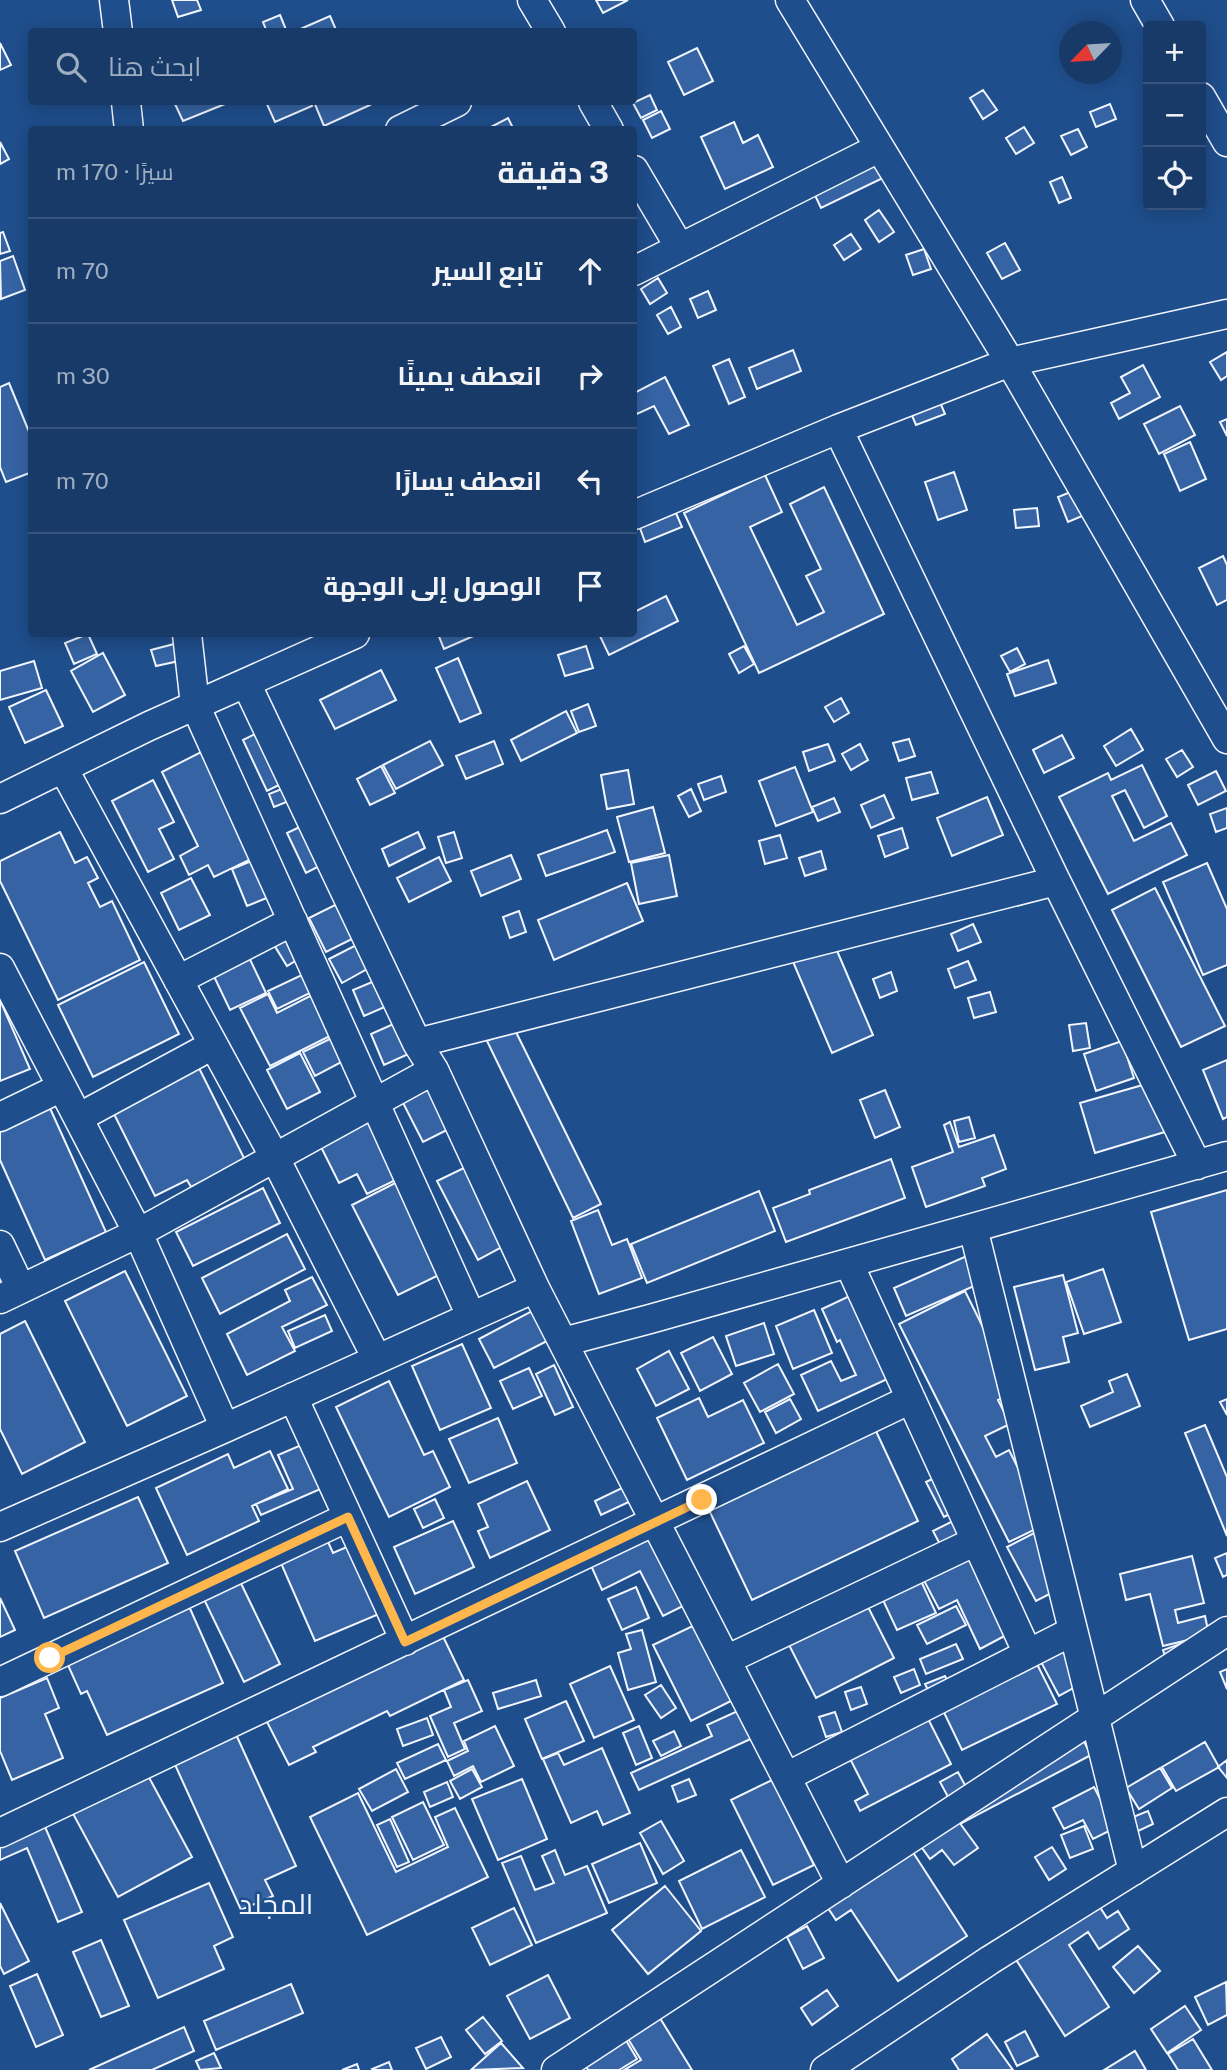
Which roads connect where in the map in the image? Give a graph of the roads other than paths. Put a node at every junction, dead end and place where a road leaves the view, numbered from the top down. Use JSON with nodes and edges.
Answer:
{"nodes":[{"id":1,"x":114,"y":0,"type":"edge"},
{"id":2,"x":532,"y":0,"type":"edge"},
{"id":3,"x":790,"y":0,"type":"edge"},
{"id":4,"x":1145,"y":0,"type":"edge"},
{"id":5,"x":1157,"y":21,"type":"edge"},
{"id":6,"x":118,"y":28,"type":"edge"},
{"id":7,"x":549,"y":28,"type":"edge"},
{"id":8,"x":126,"y":105,"type":"edge"},
{"id":9,"x":451,"y":105,"type":"edge"},
{"id":10,"x":595,"y":105,"type":"edge"},
{"id":11,"x":1206,"y":106,"type":"edge"},
{"id":12,"x":129,"y":126,"type":"edge"},
{"id":13,"x":408,"y":126,"type":"edge"},
{"id":14,"x":607,"y":126,"type":"edge"},
{"id":15,"x":1227,"y":142,"type":"edge"},
{"id":16,"x":879,"y":148,"type":"junction"},
{"id":17,"x":637,"y":175,"type":"edge"},
{"id":18,"x":680,"y":248,"type":"junction"},
{"id":19,"x":637,"y":270,"type":"edge"},
{"id":20,"x":1227,"y":314,"type":"edge"},
{"id":21,"x":1010,"y":362,"type":"junction"},
{"id":22,"x":838,"y":429,"type":"junction"},
{"id":23,"x":637,"y":514,"type":"edge"},
{"id":24,"x":187,"y":637,"type":"edge"},
{"id":25,"x":348,"y":637,"type":"edge"},
{"id":26,"x":246,"y":683,"type":"junction"},
{"id":27,"x":195,"y":705,"type":"junction"},
{"id":28,"x":1227,"y":739,"type":"edge"},
{"id":29,"x":63,"y":768,"type":"junction"},
{"id":30,"x":0,"y":799,"type":"edge"},
{"id":31,"x":1056,"y":881,"type":"junction"},
{"id":32,"x":293,"y":922,"type":"junction"},
{"id":33,"x":0,"y":968,"type":"edge"},
{"id":34,"x":178,"y":980,"type":"junction"},
{"id":35,"x":417,"y":1043,"type":"junction"},
{"id":36,"x":213,"y":1045,"type":"junction"},
{"id":37,"x":434,"y":1070,"type":"junction"},
{"id":38,"x":62,"y":1087,"type":"junction"},
{"id":39,"x":375,"y":1102,"type":"junction"},
{"id":40,"x":0,"y":1117,"type":"edge"},
{"id":41,"x":78,"y":1118,"type":"junction"},
{"id":42,"x":1227,"y":1156,"type":"edge"},
{"id":43,"x":275,"y":1158,"type":"junction"},
{"id":44,"x":1196,"y":1165,"type":"junction"},
{"id":45,"x":973,"y":1228,"type":"junction"},
{"id":46,"x":138,"y":1233,"type":"junction"},
{"id":47,"x":0,"y":1245,"type":"edge"},
{"id":48,"x":849,"y":1264,"type":"junction"},
{"id":49,"x":535,"y":1288,"type":"junction"},
{"id":50,"x":10,"y":1294,"type":"edge"},
{"id":51,"x":471,"y":1316,"type":"junction"},
{"id":52,"x":563,"y":1342,"type":"junction"},
{"id":53,"x":377,"y":1359,"type":"junction"},
{"id":54,"x":293,"y":1397,"type":"junction"},
{"id":55,"x":911,"y":1399,"type":"junction"},
{"id":56,"x":225,"y":1428,"type":"junction"},
{"id":57,"x":348,"y":1517,"type":"junction"},
{"id":58,"x":2,"y":1521,"type":"edge"},
{"id":59,"x":655,"y":1522,"type":"junction"},
{"id":60,"x":976,"y":1541,"type":"junction"},
{"id":61,"x":1073,"y":1631,"type":"junction"},
{"id":62,"x":1227,"y":1631,"type":"edge"},
{"id":63,"x":405,"y":1642,"type":"junction"},
{"id":64,"x":1028,"y":1654,"type":"junction"},
{"id":65,"x":726,"y":1660,"type":"junction"},
{"id":66,"x":0,"y":1682,"type":"edge"},
{"id":67,"x":1094,"y":1718,"type":"junction"},
{"id":68,"x":786,"y":1777,"type":"junction"},
{"id":69,"x":1227,"y":1812,"type":"edge"},
{"id":70,"x":0,"y":1833,"type":"edge"},
{"id":71,"x":1133,"y":1871,"type":"junction"},
{"id":72,"x":841,"y":1884,"type":"junction"},
{"id":73,"x":556,"y":2070,"type":"edge"},
{"id":74,"x":825,"y":2070,"type":"edge"}],
"edges":[{"from":1,"to":6,"type":"street"},
{"from":2,"to":7,"type":"street"},
{"from":3,"to":16,"type":"street"},
{"from":4,"to":5,"type":"street"},
{"from":8,"to":12,"type":"street"},
{"from":9,"to":13,"type":"street"},
{"from":10,"to":14,"type":"street"},
{"from":11,"to":15,"type":"street"},
{"from":16,"to":18,"type":"street"},
{"from":16,"to":21,"type":"street"},
{"from":17,"to":18,"type":"street"},
{"from":18,"to":19,"type":"street"},
{"from":20,"to":21,"type":"street"},
{"from":21,"to":22,"type":"street"},
{"from":21,"to":28,"type":"street"},
{"from":22,"to":23,"type":"street"},
{"from":22,"to":31,"type":"street"},
{"from":24,"to":27,"type":"street"},
{"from":25,"to":26,"type":"street"},
{"from":26,"to":27,"type":"street"},
{"from":26,"to":35,"type":"street"},
{"from":27,"to":29,"type":"street"},
{"from":27,"to":32,"type":"street"},
{"from":29,"to":30,"type":"street"},
{"from":29,"to":34,"type":"street"},
{"from":31,"to":35,"type":"street"},
{"from":31,"to":44,"type":"street"},
{"from":32,"to":34,"type":"street"},
{"from":32,"to":39,"type":"street"},
{"from":33,"to":38,"type":"street"},
{"from":34,"to":36,"type":"street"},
{"from":35,"to":37,"type":"street"},
{"from":36,"to":41,"type":"street"},
{"from":36,"to":43,"type":"street"},
{"from":37,"to":39,"type":"street"},
{"from":37,"to":49,"type":"street"},
{"from":38,"to":40,"type":"street"},
{"from":38,"to":41,"type":"street"},
{"from":39,"to":43,"type":"street"},
{"from":39,"to":51,"type":"street"},
{"from":41,"to":46,"type":"street"},
{"from":42,"to":44,"type":"street"},
{"from":43,"to":46,"type":"street"},
{"from":43,"to":53,"type":"street"},
{"from":44,"to":45,"type":"street"},
{"from":45,"to":48,"type":"street"},
{"from":45,"to":61,"type":"street"},
{"from":46,"to":50,"type":"street"},
{"from":46,"to":56,"type":"street"},
{"from":47,"to":50,"type":"street"},
{"from":48,"to":52,"type":"street"},
{"from":48,"to":55,"type":"street"},
{"from":49,"to":51,"type":"street"},
{"from":49,"to":52,"type":"street"},
{"from":51,"to":53,"type":"street"},
{"from":52,"to":59,"type":"street"},
{"from":53,"to":54,"type":"street"},
{"from":54,"to":56,"type":"street"},
{"from":54,"to":57,"type":"street"},
{"from":55,"to":59,"type":"street"},
{"from":55,"to":60,"type":"street"},
{"from":56,"to":58,"type":"street"},
{"from":57,"to":63,"type":"street"},
{"from":57,"to":66,"type":"street"},
{"from":59,"to":63,"type":"street"},
{"from":59,"to":65,"type":"street"},
{"from":60,"to":64,"type":"street"},
{"from":60,"to":65,"type":"street"},
{"from":61,"to":64,"type":"street"},
{"from":61,"to":67,"type":"street"},
{"from":62,"to":67,"type":"street"},
{"from":63,"to":70,"type":"street"},
{"from":64,"to":68,"type":"street"},
{"from":65,"to":68,"type":"street"},
{"from":67,"to":71,"type":"street"},
{"from":67,"to":72,"type":"street"},
{"from":68,"to":72,"type":"street"},
{"from":69,"to":71,"type":"street"},
{"from":71,"to":74,"type":"street"},
{"from":72,"to":73,"type":"street"}]}
